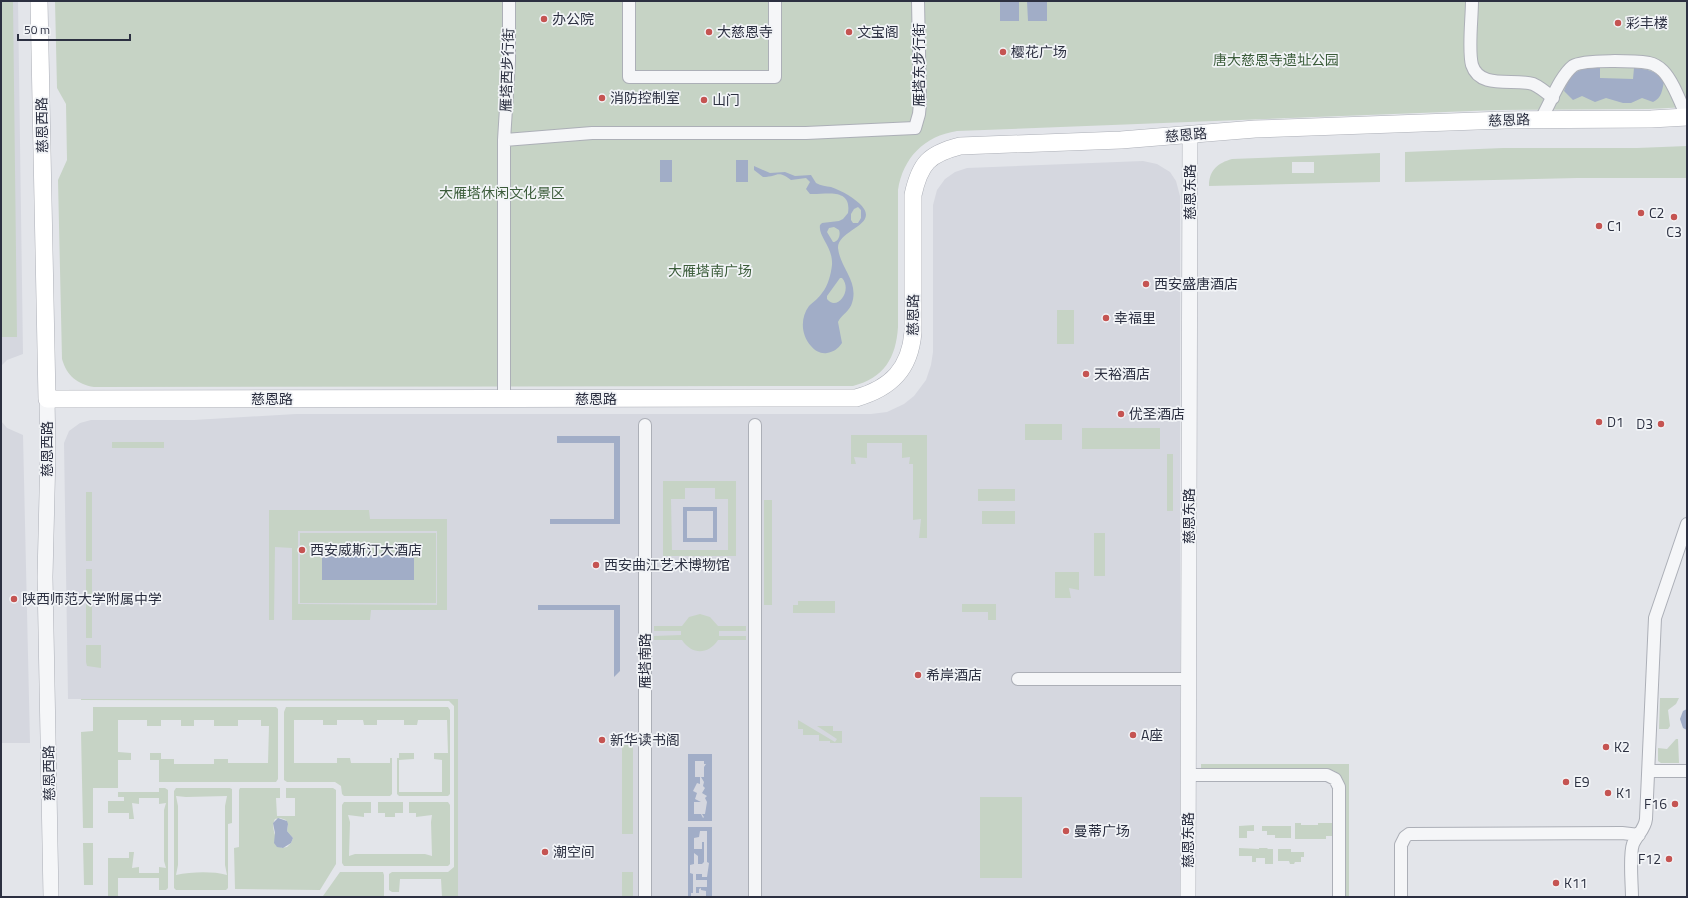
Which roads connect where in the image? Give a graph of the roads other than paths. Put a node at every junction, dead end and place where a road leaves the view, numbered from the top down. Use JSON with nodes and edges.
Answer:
{"nodes":[{"id":1,"x":39,"y":1,"type":"edge"},
{"id":2,"x":509,"y":1,"type":"edge"},
{"id":3,"x":629,"y":1,"type":"edge"},
{"id":4,"x":775,"y":1,"type":"edge"},
{"id":5,"x":918,"y":1,"type":"edge"},
{"id":6,"x":1472,"y":1,"type":"edge"},
{"id":7,"x":1553,"y":98,"type":"junction"},
{"id":8,"x":1687,"y":117,"type":"edge"},
{"id":9,"x":1541,"y":119,"type":"junction"},
{"id":10,"x":1190,"y":134,"type":"junction"},
{"id":11,"x":504,"y":140,"type":"junction"},
{"id":12,"x":47,"y":399,"type":"junction"},
{"id":13,"x":504,"y":399,"type":"junction"},
{"id":14,"x":645,"y":425,"type":"dead end"},
{"id":15,"x":755,"y":425,"type":"dead end"},
{"id":16,"x":1687,"y":524,"type":"edge"},
{"id":17,"x":1018,"y":678,"type":"dead end"},
{"id":18,"x":1188,"y":678,"type":"junction"},
{"id":19,"x":1649,"y":771,"type":"junction"},
{"id":20,"x":1687,"y":771,"type":"edge"},
{"id":21,"x":1188,"y":775,"type":"junction"},
{"id":22,"x":1638,"y":835,"type":"junction"},
{"id":23,"x":51,"y":897,"type":"edge"},
{"id":24,"x":645,"y":897,"type":"edge"},
{"id":25,"x":755,"y":897,"type":"edge"},
{"id":26,"x":1188,"y":897,"type":"edge"},
{"id":27,"x":1339,"y":897,"type":"edge"},
{"id":28,"x":1402,"y":897,"type":"edge"},
{"id":29,"x":1632,"y":897,"type":"edge"}],
"edges":[{"from":1,"to":12,"type":"main road","name":"慈恩西路"},
{"from":2,"to":11,"type":"street","name":"雁塔西步行街"},
{"from":3,"to":4,"type":"street"},
{"from":5,"to":11,"type":"street","name":"雁塔东步行街"},
{"from":6,"to":7,"type":"street"},
{"from":7,"to":8,"type":"street"},
{"from":7,"to":9,"type":"street"},
{"from":8,"to":9,"type":"main road","name":"慈恩路"},
{"from":9,"to":10,"type":"main road","name":"慈恩路"},
{"from":10,"to":13,"type":"main road","name":"慈恩路"},
{"from":10,"to":18,"type":"street","name":"慈恩东路"},
{"from":11,"to":13,"type":"street","name":"雁塔西步行街"},
{"from":12,"to":13,"type":"main road","name":"慈恩路"},
{"from":12,"to":23,"type":"street","name":"慈恩西路"},
{"from":14,"to":24,"type":"street","name":"雁塔南路"},
{"from":15,"to":25,"type":"street"},
{"from":16,"to":19,"type":"street"},
{"from":17,"to":18,"type":"street"},
{"from":18,"to":21,"type":"street","name":"慈恩东路"},
{"from":19,"to":20,"type":"street"},
{"from":19,"to":22,"type":"street"},
{"from":21,"to":26,"type":"street","name":"慈恩东路"},
{"from":21,"to":27,"type":"street"},
{"from":22,"to":28,"type":"street"},
{"from":22,"to":29,"type":"street"}]}
